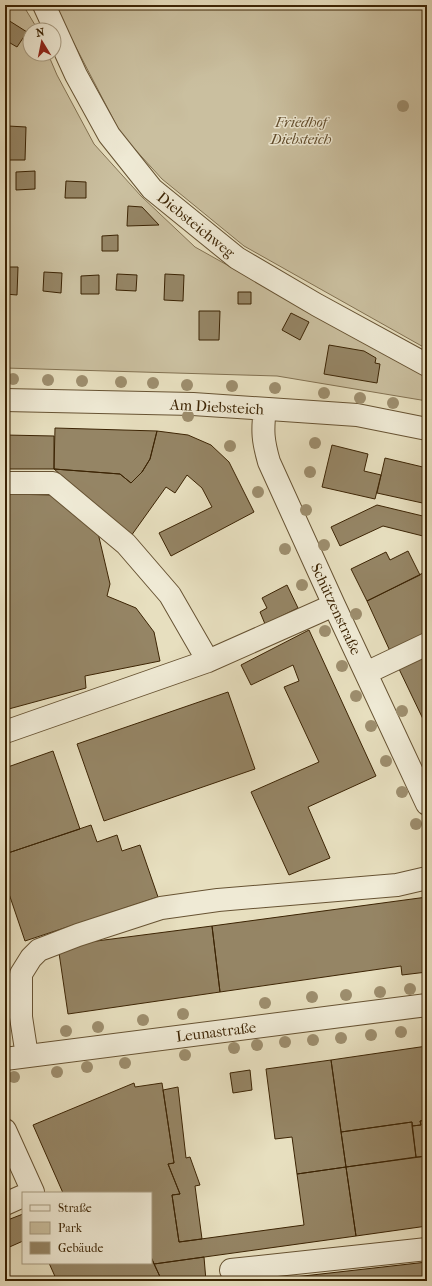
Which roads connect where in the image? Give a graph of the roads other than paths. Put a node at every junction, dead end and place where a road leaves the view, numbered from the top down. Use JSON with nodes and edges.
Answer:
{"nodes":[{"id":1,"x":44,"y":5,"type":"edge"},
{"id":2,"x":427,"y":365,"type":"edge"},
{"id":3,"x":5,"y":400,"type":"edge"},
{"id":4,"x":265,"y":409,"type":"junction"},
{"id":5,"x":427,"y":429,"type":"edge"},
{"id":6,"x":5,"y":483,"type":"edge"},
{"id":7,"x":334,"y":606,"type":"junction"},
{"id":8,"x":427,"y":644,"type":"edge"},
{"id":9,"x":208,"y":661,"type":"junction"},
{"id":10,"x":366,"y":674,"type":"junction"},
{"id":11,"x":5,"y":732,"type":"edge"},
{"id":12,"x":427,"y":804,"type":"edge"},
{"id":13,"x":427,"y":878,"type":"edge"},
{"id":14,"x":427,"y":1005,"type":"edge"},
{"id":15,"x":27,"y":1056,"type":"junction"},
{"id":16,"x":5,"y":1059,"type":"edge"},
{"id":17,"x":5,"y":1130,"type":"edge"},
{"id":18,"x":33,"y":1192,"type":"edge"},
{"id":19,"x":22,"y":1196,"type":"edge"},
{"id":20,"x":5,"y":1204,"type":"edge"},
{"id":21,"x":427,"y":1249,"type":"edge"},
{"id":22,"x":231,"y":1270,"type":"dead end"}],
"edges":[{"from":1,"to":2,"type":"street","name":"Diebsteichweg"},
{"from":3,"to":4,"type":"street","name":"Am Diebsteich"},
{"from":4,"to":5,"type":"street","name":"Am Diebsteich"},
{"from":4,"to":7,"type":"street","name":"Schützenstraße"},
{"from":6,"to":9,"type":"street"},
{"from":7,"to":9,"type":"street"},
{"from":7,"to":10,"type":"street","name":"Schützenstraße"},
{"from":8,"to":10,"type":"street"},
{"from":9,"to":11,"type":"street"},
{"from":10,"to":12,"type":"street","name":"Schützenstraße"},
{"from":13,"to":15,"type":"street"},
{"from":14,"to":15,"type":"street","name":"Leunastraße"},
{"from":15,"to":16,"type":"street","name":"Leunastraße"},
{"from":17,"to":18,"type":"street"},
{"from":19,"to":20,"type":"street"},
{"from":21,"to":22,"type":"street"}]}
